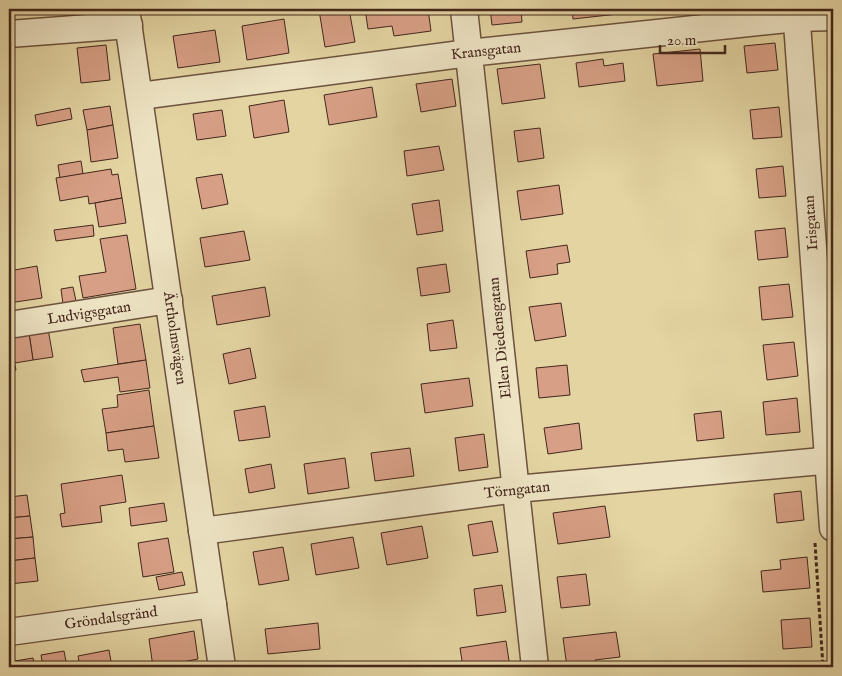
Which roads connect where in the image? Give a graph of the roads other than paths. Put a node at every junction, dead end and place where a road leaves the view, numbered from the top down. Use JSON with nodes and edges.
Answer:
{"nodes":[{"id":1,"x":464,"y":9,"type":"edge"},
{"id":2,"x":796,"y":14,"type":"edge"},
{"id":3,"x":128,"y":17,"type":"edge"},
{"id":4,"x":833,"y":17,"type":"edge"},
{"id":5,"x":9,"y":34,"type":"edge"},
{"id":6,"x":469,"y":53,"type":"junction"},
{"id":7,"x":140,"y":96,"type":"junction"},
{"id":8,"x":169,"y":300,"type":"junction"},
{"id":9,"x":9,"y":326,"type":"edge"},
{"id":10,"x":831,"y":460,"type":"edge"},
{"id":11,"x":516,"y":489,"type":"junction"},
{"id":12,"x":833,"y":528,"type":"edge"},
{"id":13,"x":202,"y":531,"type":"junction"},
{"id":14,"x":213,"y":604,"type":"junction"},
{"id":15,"x":9,"y":632,"type":"edge"},
{"id":16,"x":222,"y":667,"type":"edge"},
{"id":17,"x":535,"y":667,"type":"edge"}],
"edges":[{"from":1,"to":6,"type":"street","name":"Ellen Diedensgatan"},
{"from":2,"to":4,"type":"street","name":"Kransgatan"},
{"from":2,"to":6,"type":"street","name":"Kransgatan"},
{"from":2,"to":10,"type":"street","name":"Irisgatan"},
{"from":3,"to":5,"type":"street"},
{"from":3,"to":7,"type":"street","name":"Ärtholmsvägen"},
{"from":6,"to":7,"type":"street","name":"Kransgatan"},
{"from":6,"to":11,"type":"street","name":"Ellen Diedensgatan"},
{"from":7,"to":8,"type":"street","name":"Ärtholmsvägen"},
{"from":8,"to":9,"type":"street","name":"Ludvigsgatan"},
{"from":8,"to":13,"type":"street","name":"Ärtholmsvägen"},
{"from":10,"to":11,"type":"street","name":"Törngatan"},
{"from":10,"to":12,"type":"street","name":"Irisgatan"},
{"from":11,"to":13,"type":"street","name":"Törngatan"},
{"from":11,"to":17,"type":"street","name":"Ellen Diedensgatan"},
{"from":13,"to":14,"type":"street","name":"Ärtholmsvägen"},
{"from":14,"to":15,"type":"street","name":"Gröndalsgränd"},
{"from":14,"to":16,"type":"street","name":"Ärtholmsvägen"}]}
